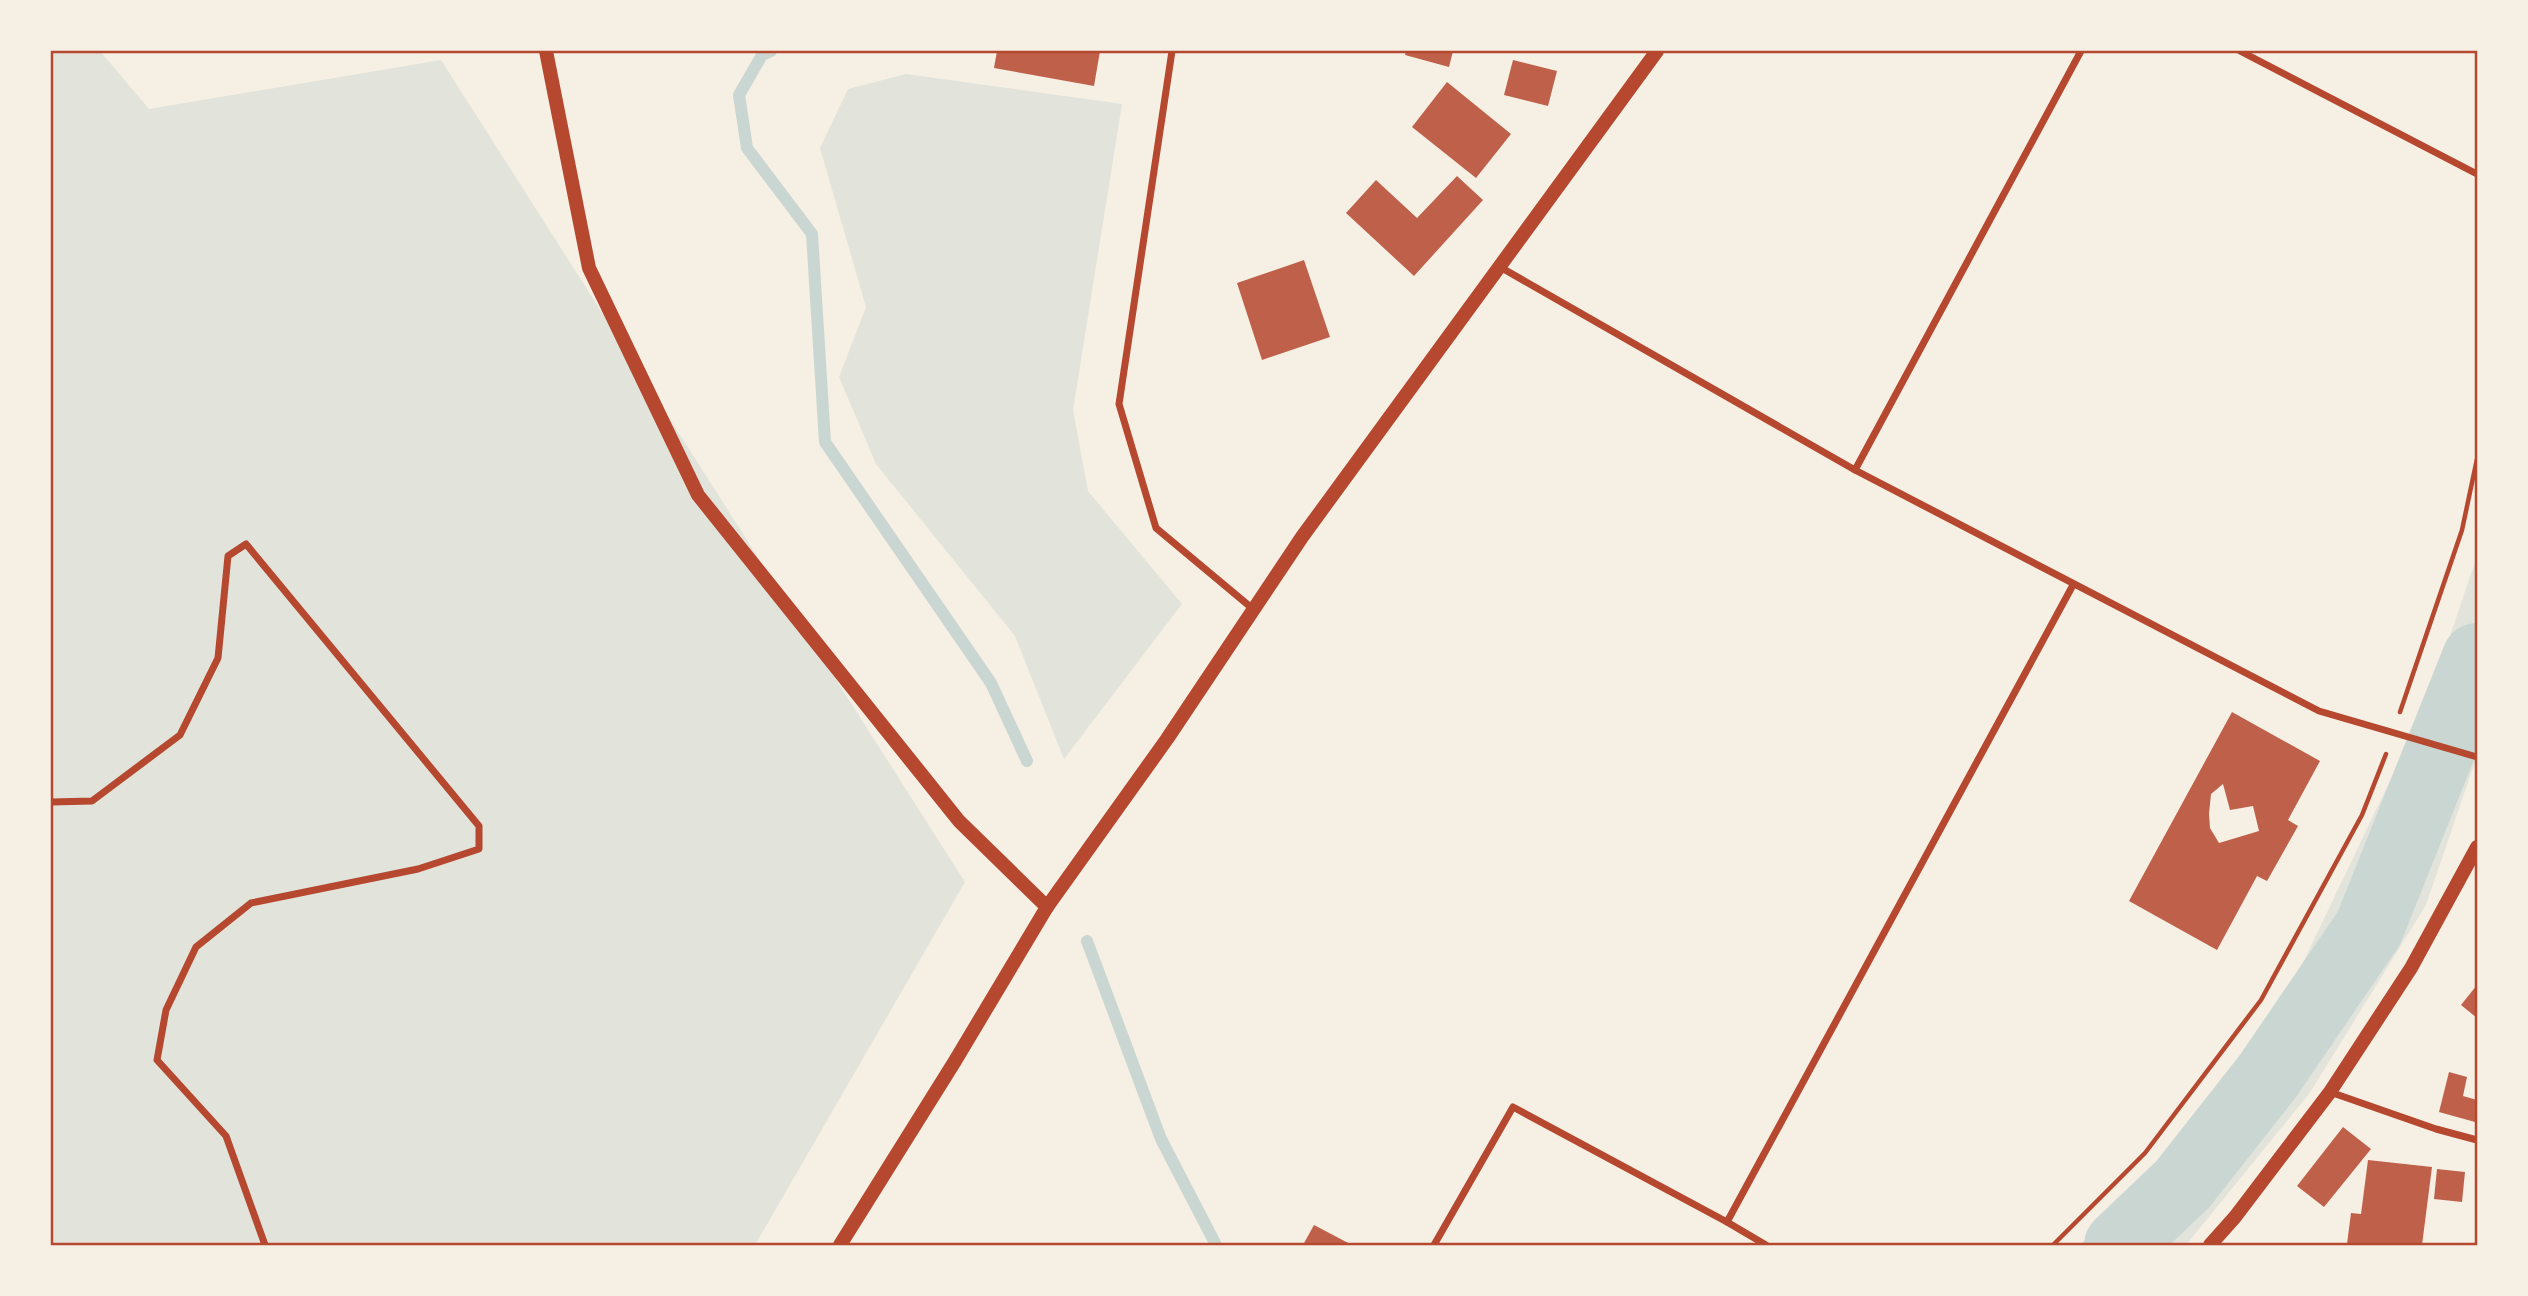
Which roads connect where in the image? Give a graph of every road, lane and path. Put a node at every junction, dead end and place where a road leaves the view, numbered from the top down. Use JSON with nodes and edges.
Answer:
{"nodes":[{"id":1,"x":545,"y":51,"type":"edge"},
{"id":2,"x":1172,"y":51,"type":"edge"},
{"id":3,"x":1657,"y":51,"type":"edge"},
{"id":4,"x":2081,"y":51,"type":"edge"},
{"id":5,"x":2240,"y":51,"type":"edge"},
{"id":6,"x":2477,"y":174,"type":"edge"},
{"id":7,"x":1500,"y":267,"type":"junction"},
{"id":8,"x":2477,"y":459,"type":"edge"},
{"id":9,"x":1856,"y":470,"type":"junction"},
{"id":10,"x":2073,"y":585,"type":"junction"},
{"id":11,"x":1254,"y":610,"type":"junction"},
{"id":12,"x":2393,"y":734,"type":"junction"},
{"id":13,"x":2477,"y":757,"type":"edge"},
{"id":14,"x":51,"y":802,"type":"edge"},
{"id":15,"x":2477,"y":847,"type":"edge"},
{"id":16,"x":1046,"y":907,"type":"junction"},
{"id":17,"x":2330,"y":1091,"type":"junction"},
{"id":18,"x":2477,"y":1140,"type":"edge"},
{"id":19,"x":1727,"y":1222,"type":"junction"},
{"id":20,"x":265,"y":1245,"type":"edge"},
{"id":21,"x":840,"y":1245,"type":"edge"},
{"id":22,"x":1434,"y":1245,"type":"edge"},
{"id":23,"x":1766,"y":1245,"type":"edge"},
{"id":24,"x":2053,"y":1245,"type":"edge"},
{"id":25,"x":2210,"y":1245,"type":"edge"}],
"edges":[{"from":1,"to":16,"type":"main road"},
{"from":2,"to":11,"type":"street"},
{"from":3,"to":7,"type":"main road"},
{"from":4,"to":9,"type":"street"},
{"from":5,"to":6,"type":"street"},
{"from":7,"to":9,"type":"street"},
{"from":7,"to":11,"type":"main road"},
{"from":8,"to":12,"type":"path"},
{"from":9,"to":10,"type":"street"},
{"from":10,"to":12,"type":"street"},
{"from":10,"to":19,"type":"street"},
{"from":11,"to":16,"type":"main road"},
{"from":12,"to":13,"type":"street"},
{"from":12,"to":24,"type":"path"},
{"from":14,"to":20,"type":"street"},
{"from":15,"to":17,"type":"main road"},
{"from":16,"to":21,"type":"main road"},
{"from":17,"to":18,"type":"street"},
{"from":17,"to":25,"type":"main road"},
{"from":19,"to":22,"type":"street"},
{"from":19,"to":23,"type":"street"}]}
